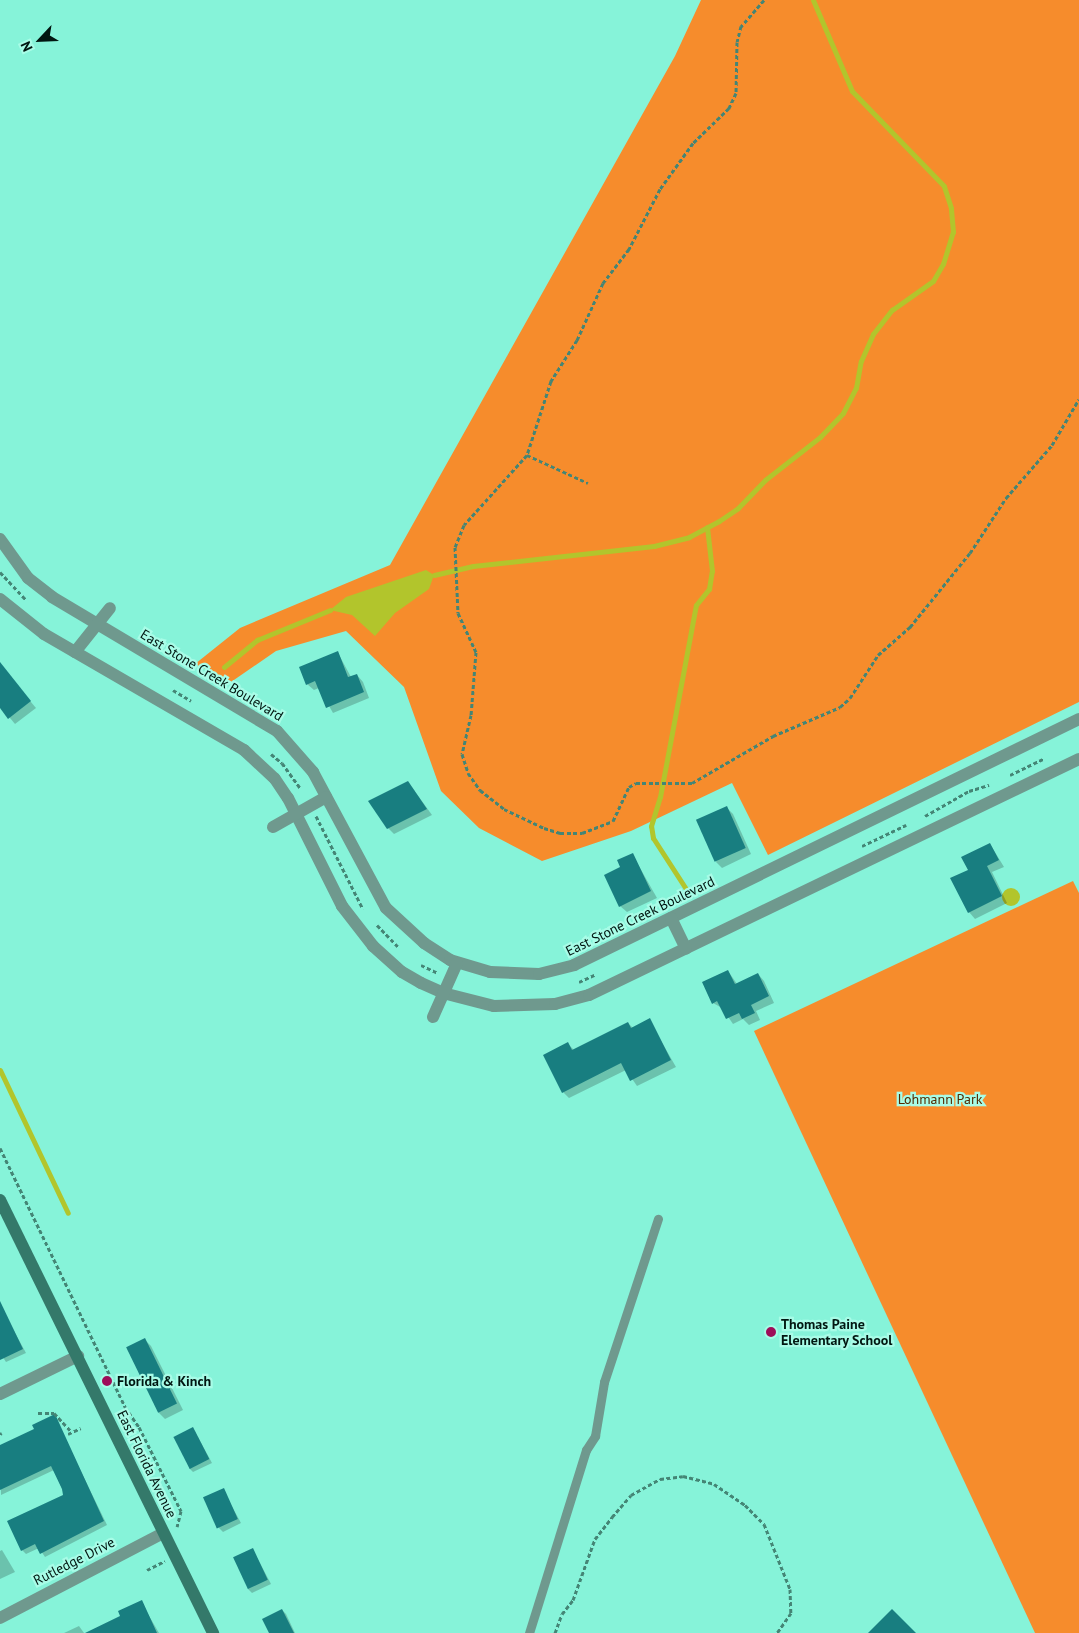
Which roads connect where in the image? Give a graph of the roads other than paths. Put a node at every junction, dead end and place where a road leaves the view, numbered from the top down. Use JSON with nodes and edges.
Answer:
{"nodes":[{"id":1,"x":0,"y":539,"type":"edge"},
{"id":2,"x":0,"y":599,"type":"edge"},
{"id":3,"x":110,"y":608,"type":"dead end"},
{"id":4,"x":97,"y":624,"type":"junction"},
{"id":5,"x":75,"y":652,"type":"junction"},
{"id":6,"x":1079,"y":719,"type":"edge"},
{"id":7,"x":1079,"y":759,"type":"edge"},
{"id":8,"x":326,"y":797,"type":"junction"},
{"id":9,"x":298,"y":813,"type":"junction"},
{"id":10,"x":272,"y":827,"type":"dead end"},
{"id":11,"x":671,"y":918,"type":"junction"},
{"id":12,"x":686,"y":949,"type":"junction"},
{"id":13,"x":457,"y":963,"type":"junction"},
{"id":14,"x":444,"y":993,"type":"junction"},
{"id":15,"x":432,"y":1017,"type":"dead end"},
{"id":16,"x":0,"y":1200,"type":"edge"},
{"id":17,"x":658,"y":1218,"type":"dead end"},
{"id":18,"x":78,"y":1356,"type":"junction"},
{"id":19,"x":0,"y":1394,"type":"edge"},
{"id":20,"x":163,"y":1533,"type":"junction"},
{"id":21,"x":0,"y":1618,"type":"edge"},
{"id":22,"x":213,"y":1633,"type":"edge"},
{"id":23,"x":530,"y":1633,"type":"edge"}],
"edges":[{"from":1,"to":4,"type":"street","name":"East Stone Creek Boulevard"},
{"from":2,"to":5,"type":"street"},
{"from":3,"to":4,"type":"street"},
{"from":4,"to":5,"type":"street"},
{"from":4,"to":8,"type":"street","name":"East Stone Creek Boulevard"},
{"from":5,"to":9,"type":"street"},
{"from":6,"to":11,"type":"street","name":"East Stone Creek Boulevard"},
{"from":7,"to":12,"type":"street"},
{"from":8,"to":9,"type":"street"},
{"from":8,"to":13,"type":"street","name":"East Stone Creek Boulevard"},
{"from":9,"to":10,"type":"street"},
{"from":9,"to":14,"type":"street"},
{"from":11,"to":12,"type":"street"},
{"from":11,"to":13,"type":"street","name":"East Stone Creek Boulevard"},
{"from":12,"to":14,"type":"street"},
{"from":13,"to":14,"type":"street"},
{"from":14,"to":15,"type":"street"},
{"from":16,"to":18,"type":"street","name":"East Florida Avenue"},
{"from":17,"to":23,"type":"lane"},
{"from":18,"to":19,"type":"street"},
{"from":18,"to":20,"type":"street","name":"East Florida Avenue"},
{"from":20,"to":21,"type":"street","name":"Rutledge Drive"},
{"from":20,"to":22,"type":"street","name":"East Florida Avenue"}]}
